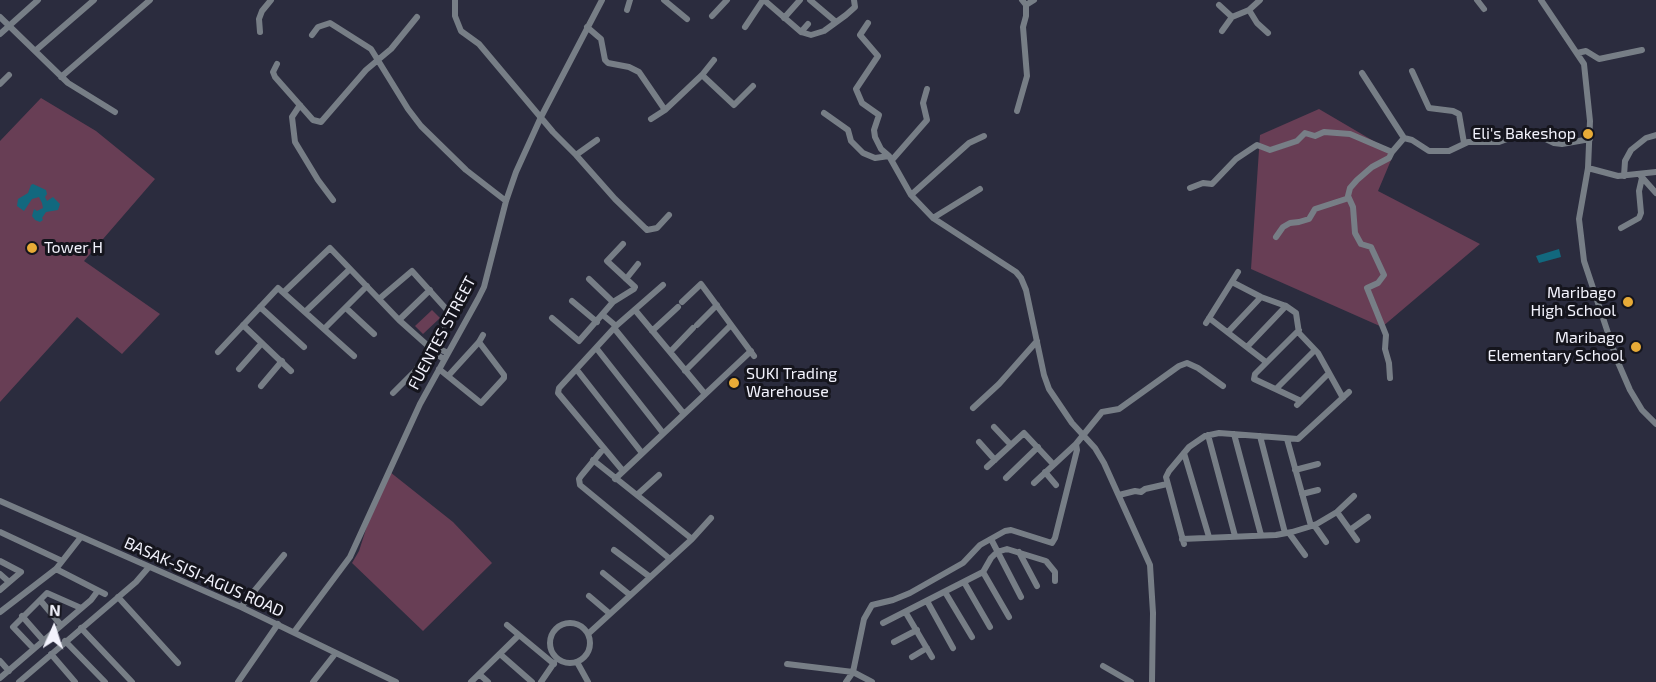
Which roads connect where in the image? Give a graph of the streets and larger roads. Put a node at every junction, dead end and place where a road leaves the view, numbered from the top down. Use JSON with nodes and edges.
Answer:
{"nodes":[{"id":1,"x":38,"y":0,"type":"edge"},
{"id":2,"x":94,"y":0,"type":"edge"},
{"id":3,"x":150,"y":0,"type":"edge"},
{"id":4,"x":271,"y":0,"type":"edge"},
{"id":5,"x":455,"y":0,"type":"edge"},
{"id":6,"x":602,"y":0,"type":"edge"},
{"id":7,"x":630,"y":0,"type":"edge"},
{"id":8,"x":664,"y":0,"type":"edge"},
{"id":9,"x":727,"y":0,"type":"edge"},
{"id":10,"x":763,"y":0,"type":"edge"},
{"id":11,"x":800,"y":0,"type":"edge"},
{"id":12,"x":810,"y":0,"type":"edge"},
{"id":13,"x":854,"y":0,"type":"edge"},
{"id":14,"x":1034,"y":0,"type":"edge"},
{"id":15,"x":1260,"y":0,"type":"edge"},
{"id":16,"x":1477,"y":0,"type":"edge"},
{"id":17,"x":1541,"y":0,"type":"edge"},
{"id":18,"x":1024,"y":3,"type":"edge"},
{"id":19,"x":1219,"y":5,"type":"dead end"},
{"id":20,"x":1484,"y":9,"type":"dead end"},
{"id":21,"x":627,"y":10,"type":"dead end"},
{"id":22,"x":1249,"y":10,"type":"junction"},
{"id":23,"x":712,"y":16,"type":"dead end"},
{"id":24,"x":0,"y":17,"type":"edge"},
{"id":25,"x":417,"y":17,"type":"dead end"},
{"id":26,"x":1232,"y":17,"type":"junction"},
{"id":27,"x":784,"y":18,"type":"junction"},
{"id":28,"x":687,"y":19,"type":"dead end"},
{"id":29,"x":836,"y":22,"type":"junction"},
{"id":30,"x":868,"y":23,"type":"dead end"},
{"id":31,"x":808,"y":24,"type":"dead end"},
{"id":32,"x":10,"y":25,"type":"junction"},
{"id":33,"x":587,"y":27,"type":"junction"},
{"id":34,"x":745,"y":27,"type":"dead end"},
{"id":35,"x":1222,"y":31,"type":"dead end"},
{"id":36,"x":260,"y":32,"type":"dead end"},
{"id":37,"x":801,"y":32,"type":"junction"},
{"id":38,"x":1268,"y":33,"type":"dead end"},
{"id":39,"x":0,"y":34,"type":"edge"},
{"id":40,"x":312,"y":35,"type":"dead end"},
{"id":41,"x":1642,"y":50,"type":"dead end"},
{"id":42,"x":35,"y":51,"type":"junction"},
{"id":43,"x":1577,"y":53,"type":"junction"},
{"id":44,"x":378,"y":60,"type":"junction"},
{"id":45,"x":714,"y":60,"type":"dead end"},
{"id":46,"x":277,"y":64,"type":"dead end"},
{"id":47,"x":1412,"y":71,"type":"dead end"},
{"id":48,"x":1362,"y":74,"type":"dead end"},
{"id":49,"x":9,"y":75,"type":"dead end"},
{"id":50,"x":702,"y":75,"type":"junction"},
{"id":51,"x":61,"y":77,"type":"junction"},
{"id":52,"x":0,"y":84,"type":"edge"},
{"id":53,"x":753,"y":86,"type":"dead end"},
{"id":54,"x":927,"y":89,"type":"dead end"},
{"id":55,"x":300,"y":105,"type":"junction"},
{"id":56,"x":665,"y":110,"type":"junction"},
{"id":57,"x":1017,"y":111,"type":"dead end"},
{"id":58,"x":114,"y":112,"type":"dead end"},
{"id":59,"x":824,"y":113,"type":"dead end"},
{"id":60,"x":541,"y":117,"type":"junction"},
{"id":61,"x":651,"y":119,"type":"dead end"},
{"id":62,"x":1656,"y":135,"type":"edge"},
{"id":63,"x":984,"y":136,"type":"dead end"},
{"id":64,"x":1404,"y":138,"type":"junction"},
{"id":65,"x":1590,"y":139,"type":"junction"},
{"id":66,"x":597,"y":140,"type":"dead end"},
{"id":67,"x":1464,"y":143,"type":"junction"},
{"id":68,"x":1392,"y":152,"type":"junction"},
{"id":69,"x":576,"y":155,"type":"junction"},
{"id":70,"x":890,"y":158,"type":"junction"},
{"id":71,"x":1587,"y":168,"type":"junction"},
{"id":72,"x":1656,"y":172,"type":"edge"},
{"id":73,"x":1624,"y":176,"type":"junction"},
{"id":74,"x":1641,"y":176,"type":"junction"},
{"id":75,"x":1190,"y":188,"type":"dead end"},
{"id":76,"x":980,"y":189,"type":"dead end"},
{"id":77,"x":1656,"y":193,"type":"edge"},
{"id":78,"x":911,"y":195,"type":"junction"},
{"id":79,"x":1349,"y":198,"type":"junction"},
{"id":80,"x":333,"y":200,"type":"dead end"},
{"id":81,"x":506,"y":201,"type":"junction"},
{"id":82,"x":669,"y":215,"type":"dead end"},
{"id":83,"x":933,"y":218,"type":"junction"},
{"id":84,"x":1621,"y":228,"type":"dead end"},
{"id":85,"x":1276,"y":237,"type":"dead end"},
{"id":86,"x":622,"y":244,"type":"dead end"},
{"id":87,"x":638,"y":264,"type":"dead end"},
{"id":88,"x":350,"y":269,"type":"junction"},
{"id":89,"x":1238,"y":272,"type":"dead end"},
{"id":90,"x":589,"y":279,"type":"dead end"},
{"id":91,"x":626,"y":279,"type":"junction"},
{"id":92,"x":1232,"y":282,"type":"junction"},
{"id":93,"x":663,"y":285,"type":"dead end"},
{"id":94,"x":367,"y":286,"type":"junction"},
{"id":95,"x":281,"y":290,"type":"junction"},
{"id":96,"x":430,"y":290,"type":"junction"},
{"id":97,"x":1261,"y":297,"type":"junction"},
{"id":98,"x":379,"y":298,"type":"junction"},
{"id":99,"x":572,"y":301,"type":"dead end"},
{"id":100,"x":613,"y":302,"type":"junction"},
{"id":101,"x":717,"y":305,"type":"junction"},
{"id":102,"x":1286,"y":306,"type":"junction"},
{"id":103,"x":260,"y":307,"type":"junction"},
{"id":104,"x":346,"y":308,"type":"junction"},
{"id":105,"x":634,"y":310,"type":"junction"},
{"id":106,"x":305,"y":312,"type":"junction"},
{"id":107,"x":603,"y":315,"type":"junction"},
{"id":108,"x":552,"y":318,"type":"dead end"},
{"id":109,"x":399,"y":320,"type":"junction"},
{"id":110,"x":597,"y":322,"type":"junction"},
{"id":111,"x":243,"y":325,"type":"junction"},
{"id":112,"x":732,"y":325,"type":"junction"},
{"id":113,"x":615,"y":327,"type":"junction"},
{"id":114,"x":324,"y":329,"type":"junction"},
{"id":115,"x":1299,"y":330,"type":"junction"},
{"id":116,"x":652,"y":332,"type":"junction"},
{"id":117,"x":1228,"y":332,"type":"junction"},
{"id":118,"x":374,"y":334,"type":"dead end"},
{"id":119,"x":483,"y":335,"type":"dead end"},
{"id":120,"x":1037,"y":340,"type":"junction"},
{"id":121,"x":479,"y":342,"type":"junction"},
{"id":122,"x":262,"y":343,"type":"junction"},
{"id":123,"x":304,"y":347,"type":"dead end"},
{"id":124,"x":430,"y":347,"type":"junction"},
{"id":125,"x":1247,"y":347,"type":"junction"},
{"id":126,"x":597,"y":349,"type":"junction"},
{"id":127,"x":1315,"y":350,"type":"junction"},
{"id":128,"x":218,"y":352,"type":"dead end"},
{"id":129,"x":670,"y":352,"type":"junction"},
{"id":130,"x":354,"y":356,"type":"dead end"},
{"id":131,"x":446,"y":356,"type":"junction"},
{"id":132,"x":282,"y":362,"type":"junction"},
{"id":133,"x":1266,"y":362,"type":"junction"},
{"id":134,"x":239,"y":369,"type":"dead end"},
{"id":135,"x":439,"y":369,"type":"junction"},
{"id":136,"x":291,"y":370,"type":"dead end"},
{"id":137,"x":577,"y":370,"type":"junction"},
{"id":138,"x":685,"y":371,"type":"junction"},
{"id":139,"x":1329,"y":373,"type":"junction"},
{"id":140,"x":448,"y":375,"type":"junction"},
{"id":141,"x":1390,"y":378,"type":"dead end"},
{"id":142,"x":261,"y":386,"type":"dead end"},
{"id":143,"x":1223,"y":386,"type":"dead end"},
{"id":144,"x":1276,"y":389,"type":"junction"},
{"id":145,"x":1350,"y":392,"type":"dead end"},
{"id":146,"x":393,"y":393,"type":"dead end"},
{"id":147,"x":705,"y":394,"type":"junction"},
{"id":148,"x":1343,"y":398,"type":"junction"},
{"id":149,"x":973,"y":408,"type":"dead end"},
{"id":150,"x":684,"y":414,"type":"junction"},
{"id":151,"x":1656,"y":424,"type":"edge"},
{"id":152,"x":994,"y":428,"type":"dead end"},
{"id":153,"x":663,"y":433,"type":"junction"},
{"id":154,"x":1234,"y":434,"type":"junction"},
{"id":155,"x":1208,"y":435,"type":"junction"},
{"id":156,"x":1083,"y":436,"type":"junction"},
{"id":157,"x":1260,"y":436,"type":"junction"},
{"id":158,"x":1287,"y":439,"type":"junction"},
{"id":159,"x":979,"y":442,"type":"dead end"},
{"id":160,"x":1010,"y":444,"type":"junction"},
{"id":161,"x":1076,"y":444,"type":"junction"},
{"id":162,"x":1038,"y":447,"type":"junction"},
{"id":163,"x":604,"y":448,"type":"junction"},
{"id":164,"x":642,"y":453,"type":"junction"},
{"id":165,"x":1184,"y":453,"type":"junction"},
{"id":166,"x":593,"y":460,"type":"junction"},
{"id":167,"x":995,"y":460,"type":"junction"},
{"id":168,"x":1053,"y":464,"type":"junction"},
{"id":169,"x":1318,"y":464,"type":"dead end"},
{"id":170,"x":987,"y":467,"type":"dead end"},
{"id":171,"x":1295,"y":470,"type":"junction"},
{"id":172,"x":623,"y":471,"type":"junction"},
{"id":173,"x":1045,"y":472,"type":"junction"},
{"id":174,"x":659,"y":475,"type":"dead end"},
{"id":175,"x":615,"y":478,"type":"junction"},
{"id":176,"x":1006,"y":478,"type":"dead end"},
{"id":177,"x":1034,"y":483,"type":"dead end"},
{"id":178,"x":1167,"y":484,"type":"junction"},
{"id":179,"x":1056,"y":485,"type":"dead end"},
{"id":180,"x":1318,"y":490,"type":"dead end"},
{"id":181,"x":638,"y":494,"type":"junction"},
{"id":182,"x":1302,"y":494,"type":"junction"},
{"id":183,"x":1119,"y":495,"type":"junction"},
{"id":184,"x":1354,"y":496,"type":"dead end"},
{"id":185,"x":0,"y":501,"type":"edge"},
{"id":186,"x":1337,"y":512,"type":"junction"},
{"id":187,"x":1368,"y":517,"type":"dead end"},
{"id":188,"x":711,"y":518,"type":"dead end"},
{"id":189,"x":1312,"y":525,"type":"junction"},
{"id":190,"x":1350,"y":531,"type":"junction"},
{"id":191,"x":0,"y":532,"type":"edge"},
{"id":192,"x":1287,"y":533,"type":"junction"},
{"id":193,"x":1261,"y":535,"type":"junction"},
{"id":194,"x":1235,"y":536,"type":"junction"},
{"id":195,"x":81,"y":537,"type":"junction"},
{"id":196,"x":1209,"y":537,"type":"junction"},
{"id":197,"x":692,"y":538,"type":"junction"},
{"id":198,"x":991,"y":539,"type":"junction"},
{"id":199,"x":1357,"y":540,"type":"dead end"},
{"id":200,"x":1326,"y":542,"type":"dead end"},
{"id":201,"x":614,"y":550,"type":"dead end"},
{"id":202,"x":998,"y":552,"type":"junction"},
{"id":203,"x":1020,"y":552,"type":"junction"},
{"id":204,"x":284,"y":555,"type":"dead end"},
{"id":205,"x":1305,"y":555,"type":"dead end"},
{"id":206,"x":670,"y":559,"type":"junction"},
{"id":207,"x":0,"y":561,"type":"edge"},
{"id":208,"x":62,"y":561,"type":"junction"},
{"id":209,"x":149,"y":567,"type":"junction"},
{"id":210,"x":56,"y":569,"type":"junction"},
{"id":211,"x":603,"y":573,"type":"dead end"},
{"id":212,"x":983,"y":573,"type":"junction"},
{"id":213,"x":0,"y":574,"type":"edge"},
{"id":214,"x":650,"y":577,"type":"junction"},
{"id":215,"x":1055,"y":581,"type":"dead end"},
{"id":216,"x":9,"y":582,"type":"junction"},
{"id":217,"x":964,"y":582,"type":"junction"},
{"id":218,"x":1037,"y":586,"type":"dead end"},
{"id":219,"x":0,"y":590,"type":"edge"},
{"id":220,"x":98,"y":591,"type":"junction"},
{"id":221,"x":945,"y":592,"type":"junction"},
{"id":222,"x":105,"y":594,"type":"dead end"},
{"id":223,"x":630,"y":595,"type":"junction"},
{"id":224,"x":589,"y":596,"type":"dead end"},
{"id":225,"x":118,"y":597,"type":"junction"},
{"id":226,"x":1021,"y":597,"type":"dead end"},
{"id":227,"x":39,"y":600,"type":"junction"},
{"id":228,"x":927,"y":601,"type":"junction"},
{"id":229,"x":241,"y":607,"type":"junction"},
{"id":230,"x":81,"y":608,"type":"junction"},
{"id":231,"x":0,"y":612,"type":"edge"},
{"id":232,"x":609,"y":613,"type":"junction"},
{"id":233,"x":906,"y":613,"type":"junction"},
{"id":234,"x":22,"y":616,"type":"junction"},
{"id":235,"x":1009,"y":617,"type":"dead end"},
{"id":236,"x":883,"y":623,"type":"dead end"},
{"id":237,"x":278,"y":624,"type":"junction"},
{"id":238,"x":61,"y":625,"type":"junction"},
{"id":239,"x":507,"y":625,"type":"dead end"},
{"id":240,"x":990,"y":627,"type":"dead end"},
{"id":241,"x":81,"y":628,"type":"junction"},
{"id":242,"x":916,"y":630,"type":"junction"},
{"id":243,"x":294,"y":632,"type":"junction"},
{"id":244,"x":588,"y":634,"type":"junction"},
{"id":245,"x":519,"y":635,"type":"junction"},
{"id":246,"x":972,"y":637,"type":"dead end"},
{"id":247,"x":43,"y":640,"type":"junction"},
{"id":248,"x":65,"y":641,"type":"junction"},
{"id":249,"x":894,"y":642,"type":"dead end"},
{"id":250,"x":33,"y":648,"type":"junction"},
{"id":251,"x":927,"y":648,"type":"junction"},
{"id":252,"x":953,"y":648,"type":"dead end"},
{"id":253,"x":51,"y":654,"type":"junction"},
{"id":254,"x":335,"y":654,"type":"junction"},
{"id":255,"x":500,"y":654,"type":"junction"},
{"id":256,"x":912,"y":657,"type":"dead end"},
{"id":257,"x":932,"y":657,"type":"dead end"},
{"id":258,"x":0,"y":661,"type":"edge"},
{"id":259,"x":556,"y":661,"type":"junction"},
{"id":260,"x":577,"y":662,"type":"junction"},
{"id":261,"x":178,"y":663,"type":"dead end"},
{"id":262,"x":788,"y":664,"type":"dead end"},
{"id":263,"x":1103,"y":666,"type":"dead end"},
{"id":264,"x":9,"y":671,"type":"junction"},
{"id":265,"x":854,"y":672,"type":"junction"},
{"id":266,"x":479,"y":675,"type":"junction"},
{"id":267,"x":0,"y":678,"type":"edge"},
{"id":268,"x":381,"y":679,"type":"edge"},
{"id":269,"x":20,"y":682,"type":"edge"},
{"id":270,"x":75,"y":682,"type":"edge"},
{"id":271,"x":105,"y":682,"type":"edge"},
{"id":272,"x":132,"y":682,"type":"edge"},
{"id":273,"x":238,"y":682,"type":"edge"},
{"id":274,"x":314,"y":682,"type":"edge"},
{"id":275,"x":396,"y":682,"type":"edge"},
{"id":276,"x":471,"y":682,"type":"edge"},
{"id":277,"x":488,"y":682,"type":"edge"},
{"id":278,"x":532,"y":682,"type":"edge"},
{"id":279,"x":542,"y":682,"type":"edge"},
{"id":280,"x":587,"y":682,"type":"edge"},
{"id":281,"x":846,"y":682,"type":"edge"},
{"id":282,"x":872,"y":682,"type":"edge"},
{"id":283,"x":1131,"y":682,"type":"edge"},
{"id":284,"x":1152,"y":682,"type":"edge"}],
"edges":[{"from":1,"to":32,"type":"street"},
{"from":2,"to":42,"type":"street"},
{"from":3,"to":51,"type":"street"},
{"from":4,"to":36,"type":"street"},
{"from":5,"to":60,"type":"street"},
{"from":6,"to":33,"type":"street","name":"FUENTES STREET"},
{"from":7,"to":21,"type":"street"},
{"from":8,"to":28,"type":"street"},
{"from":9,"to":23,"type":"street"},
{"from":10,"to":27,"type":"street"},
{"from":10,"to":34,"type":"street"},
{"from":11,"to":27,"type":"street"},
{"from":12,"to":29,"type":"street"},
{"from":13,"to":29,"type":"street"},
{"from":14,"to":18,"type":"street"},
{"from":15,"to":22,"type":"street"},
{"from":16,"to":20,"type":"street"},
{"from":17,"to":43,"type":"street"},
{"from":18,"to":57,"type":"street"},
{"from":19,"to":26,"type":"street"},
{"from":22,"to":26,"type":"street"},
{"from":22,"to":38,"type":"street"},
{"from":24,"to":32,"type":"street"},
{"from":25,"to":44,"type":"street"},
{"from":26,"to":35,"type":"street"},
{"from":27,"to":37,"type":"street"},
{"from":29,"to":37,"type":"street"},
{"from":30,"to":70,"type":"street"},
{"from":31,"to":37,"type":"street"},
{"from":32,"to":39,"type":"street"},
{"from":32,"to":42,"type":"street"},
{"from":33,"to":56,"type":"street"},
{"from":33,"to":60,"type":"street","name":"FUENTES STREET"},
{"from":40,"to":44,"type":"street"},
{"from":41,"to":43,"type":"street"},
{"from":42,"to":51,"type":"street"},
{"from":43,"to":65,"type":"street"},
{"from":44,"to":55,"type":"street"},
{"from":44,"to":81,"type":"street"},
{"from":45,"to":50,"type":"street"},
{"from":46,"to":55,"type":"street"},
{"from":47,"to":67,"type":"street"},
{"from":48,"to":64,"type":"street"},
{"from":49,"to":52,"type":"street"},
{"from":50,"to":53,"type":"street"},
{"from":50,"to":56,"type":"street"},
{"from":51,"to":58,"type":"street"},
{"from":54,"to":70,"type":"street"},
{"from":55,"to":80,"type":"street"},
{"from":56,"to":61,"type":"street"},
{"from":59,"to":70,"type":"street"},
{"from":60,"to":69,"type":"street"},
{"from":60,"to":81,"type":"street","name":"FUENTES STREET"},
{"from":62,"to":73,"type":"street"},
{"from":63,"to":78,"type":"street"},
{"from":64,"to":67,"type":"street"},
{"from":64,"to":68,"type":"street"},
{"from":65,"to":67,"type":"street"},
{"from":65,"to":71,"type":"street"},
{"from":66,"to":69,"type":"street"},
{"from":68,"to":75,"type":"street"},
{"from":68,"to":79,"type":"street"},
{"from":69,"to":82,"type":"street"},
{"from":70,"to":78,"type":"street"},
{"from":71,"to":73,"type":"street"},
{"from":71,"to":151,"type":"street"},
{"from":72,"to":74,"type":"street"},
{"from":73,"to":74,"type":"street"},
{"from":74,"to":77,"type":"street"},
{"from":74,"to":84,"type":"street"},
{"from":76,"to":83,"type":"street"},
{"from":78,"to":83,"type":"street"},
{"from":79,"to":85,"type":"street"},
{"from":79,"to":141,"type":"street"},
{"from":81,"to":131,"type":"street","name":"FUENTES STREET"},
{"from":83,"to":120,"type":"street"},
{"from":86,"to":91,"type":"street"},
{"from":87,"to":91,"type":"street"},
{"from":88,"to":94,"type":"street"},
{"from":88,"to":95,"type":"street"},
{"from":88,"to":106,"type":"street"},
{"from":89,"to":92,"type":"street"},
{"from":90,"to":100,"type":"street"},
{"from":91,"to":100,"type":"street"},
{"from":92,"to":97,"type":"street"},
{"from":92,"to":117,"type":"street"},
{"from":93,"to":105,"type":"street"},
{"from":94,"to":98,"type":"street"},
{"from":94,"to":104,"type":"street"},
{"from":95,"to":103,"type":"street"},
{"from":95,"to":106,"type":"street"},
{"from":96,"to":98,"type":"street"},
{"from":96,"to":109,"type":"street"},
{"from":96,"to":124,"type":"street"},
{"from":97,"to":102,"type":"street"},
{"from":97,"to":117,"type":"street"},
{"from":98,"to":109,"type":"street"},
{"from":99,"to":110,"type":"street"},
{"from":100,"to":107,"type":"street"},
{"from":101,"to":112,"type":"street"},
{"from":101,"to":116,"type":"street"},
{"from":101,"to":129,"type":"street"},
{"from":102,"to":115,"type":"street"},
{"from":102,"to":125,"type":"street"},
{"from":103,"to":111,"type":"street"},
{"from":103,"to":123,"type":"street"},
{"from":104,"to":114,"type":"street"},
{"from":104,"to":118,"type":"street"},
{"from":105,"to":113,"type":"street"},
{"from":105,"to":116,"type":"street"},
{"from":106,"to":114,"type":"street"},
{"from":107,"to":110,"type":"street"},
{"from":107,"to":113,"type":"street"},
{"from":108,"to":110,"type":"street"},
{"from":109,"to":124,"type":"street"},
{"from":111,"to":122,"type":"street"},
{"from":111,"to":128,"type":"street"},
{"from":112,"to":138,"type":"street"},
{"from":112,"to":147,"type":"street"},
{"from":113,"to":126,"type":"street"},
{"from":113,"to":150,"type":"street"},
{"from":114,"to":130,"type":"street"},
{"from":115,"to":127,"type":"street"},
{"from":115,"to":133,"type":"street"},
{"from":116,"to":129,"type":"street"},
{"from":117,"to":125,"type":"street"},
{"from":119,"to":121,"type":"street"},
{"from":120,"to":149,"type":"street"},
{"from":120,"to":156,"type":"street"},
{"from":121,"to":140,"type":"street"},
{"from":121,"to":140,"type":"street"},
{"from":122,"to":132,"type":"street"},
{"from":122,"to":134,"type":"street"},
{"from":124,"to":131,"type":"street"},
{"from":124,"to":146,"type":"street"},
{"from":125,"to":133,"type":"street"},
{"from":126,"to":137,"type":"street"},
{"from":126,"to":153,"type":"street"},
{"from":127,"to":139,"type":"street"},
{"from":127,"to":144,"type":"street"},
{"from":129,"to":138,"type":"street"},
{"from":131,"to":135,"type":"street","name":"FUENTES STREET"},
{"from":132,"to":136,"type":"street"},
{"from":132,"to":142,"type":"street"},
{"from":133,"to":144,"type":"street"},
{"from":135,"to":140,"type":"street"},
{"from":135,"to":243,"type":"street","name":"FUENTES STREET"},
{"from":137,"to":163,"type":"street"},
{"from":137,"to":164,"type":"street"},
{"from":138,"to":147,"type":"street"},
{"from":139,"to":144,"type":"street"},
{"from":139,"to":148,"type":"street"},
{"from":143,"to":156,"type":"street"},
{"from":145,"to":148,"type":"street"},
{"from":147,"to":150,"type":"street"},
{"from":148,"to":158,"type":"street"},
{"from":150,"to":153,"type":"street"},
{"from":152,"to":160,"type":"street"},
{"from":153,"to":164,"type":"street"},
{"from":154,"to":155,"type":"street"},
{"from":154,"to":157,"type":"street"},
{"from":154,"to":193,"type":"street"},
{"from":155,"to":165,"type":"street"},
{"from":155,"to":194,"type":"street"},
{"from":156,"to":161,"type":"street"},
{"from":156,"to":183,"type":"street"},
{"from":157,"to":158,"type":"street"},
{"from":157,"to":192,"type":"street"},
{"from":158,"to":171,"type":"street"},
{"from":159,"to":167,"type":"street"},
{"from":160,"to":162,"type":"street"},
{"from":160,"to":167,"type":"street"},
{"from":161,"to":168,"type":"street"},
{"from":161,"to":198,"type":"street"},
{"from":162,"to":168,"type":"street"},
{"from":162,"to":176,"type":"street"},
{"from":163,"to":166,"type":"street"},
{"from":163,"to":172,"type":"street"},
{"from":164,"to":172,"type":"street"},
{"from":165,"to":178,"type":"street"},
{"from":165,"to":196,"type":"street"},
{"from":166,"to":175,"type":"street"},
{"from":166,"to":206,"type":"street"},
{"from":167,"to":170,"type":"street"},
{"from":168,"to":173,"type":"street"},
{"from":169,"to":171,"type":"street"},
{"from":171,"to":182,"type":"street"},
{"from":172,"to":175,"type":"street"},
{"from":173,"to":177,"type":"street"},
{"from":173,"to":179,"type":"street"},
{"from":174,"to":181,"type":"street"},
{"from":175,"to":181,"type":"street"},
{"from":178,"to":183,"type":"street"},
{"from":178,"to":196,"type":"street"},
{"from":180,"to":182,"type":"street"},
{"from":181,"to":197,"type":"street"},
{"from":182,"to":189,"type":"street"},
{"from":183,"to":284,"type":"street"},
{"from":184,"to":186,"type":"street"},
{"from":185,"to":195,"type":"street","name":"BASAK-SISI-AGUS ROAD"},
{"from":186,"to":189,"type":"street"},
{"from":186,"to":190,"type":"street"},
{"from":187,"to":190,"type":"street"},
{"from":188,"to":197,"type":"street"},
{"from":189,"to":192,"type":"street"},
{"from":189,"to":200,"type":"street"},
{"from":190,"to":199,"type":"street"},
{"from":191,"to":208,"type":"street"},
{"from":192,"to":193,"type":"street"},
{"from":192,"to":205,"type":"street"},
{"from":193,"to":194,"type":"street"},
{"from":194,"to":196,"type":"street"},
{"from":195,"to":208,"type":"street"},
{"from":195,"to":209,"type":"street","name":"BASAK-SISI-AGUS ROAD"},
{"from":197,"to":206,"type":"street"},
{"from":198,"to":202,"type":"street"},
{"from":198,"to":265,"type":"street"},
{"from":201,"to":214,"type":"street"},
{"from":202,"to":203,"type":"street"},
{"from":202,"to":212,"type":"street"},
{"from":202,"to":226,"type":"street"},
{"from":203,"to":215,"type":"street"},
{"from":203,"to":218,"type":"street"},
{"from":204,"to":229,"type":"street"},
{"from":206,"to":214,"type":"street"},
{"from":207,"to":216,"type":"street"},
{"from":208,"to":210,"type":"street"},
{"from":209,"to":225,"type":"street"},
{"from":209,"to":229,"type":"street","name":"BASAK-SISI-AGUS ROAD"},
{"from":210,"to":220,"type":"street"},
{"from":210,"to":231,"type":"street"},
{"from":211,"to":223,"type":"street"},
{"from":212,"to":217,"type":"street"},
{"from":212,"to":235,"type":"street"},
{"from":213,"to":216,"type":"street"},
{"from":214,"to":223,"type":"street"},
{"from":216,"to":219,"type":"street"},
{"from":217,"to":221,"type":"street"},
{"from":217,"to":240,"type":"street"},
{"from":220,"to":222,"type":"street"},
{"from":220,"to":230,"type":"street"},
{"from":221,"to":228,"type":"street"},
{"from":221,"to":246,"type":"street"},
{"from":223,"to":232,"type":"street"},
{"from":224,"to":232,"type":"street"},
{"from":225,"to":241,"type":"street"},
{"from":225,"to":261,"type":"street"},
{"from":227,"to":230,"type":"street"},
{"from":227,"to":234,"type":"street"},
{"from":227,"to":238,"type":"street"},
{"from":228,"to":233,"type":"street"},
{"from":228,"to":252,"type":"street"},
{"from":229,"to":237,"type":"street","name":"BASAK-SISI-AGUS ROAD"},
{"from":230,"to":238,"type":"street"},
{"from":232,"to":244,"type":"street"},
{"from":233,"to":236,"type":"street"},
{"from":233,"to":242,"type":"street"},
{"from":234,"to":247,"type":"street"},
{"from":234,"to":250,"type":"street"},
{"from":237,"to":243,"type":"street","name":"BASAK-SISI-AGUS ROAD"},
{"from":237,"to":273,"type":"street"},
{"from":238,"to":247,"type":"street"},
{"from":239,"to":245,"type":"street"},
{"from":241,"to":248,"type":"street"},
{"from":241,"to":272,"type":"street"},
{"from":242,"to":249,"type":"street"},
{"from":242,"to":251,"type":"street"},
{"from":243,"to":254,"type":"street","name":"BASAK-SISI-AGUS ROAD"},
{"from":244,"to":259,"type":"street"},
{"from":244,"to":260,"type":"street"},
{"from":245,"to":255,"type":"street"},
{"from":245,"to":259,"type":"street"},
{"from":247,"to":250,"type":"street"},
{"from":248,"to":253,"type":"street"},
{"from":248,"to":271,"type":"street"},
{"from":250,"to":264,"type":"street"},
{"from":251,"to":256,"type":"street"},
{"from":251,"to":257,"type":"street"},
{"from":253,"to":269,"type":"street"},
{"from":253,"to":270,"type":"street"},
{"from":254,"to":268,"type":"street","name":"BASAK-SISI-AGUS ROAD"},
{"from":254,"to":274,"type":"street"},
{"from":255,"to":266,"type":"street"},
{"from":255,"to":278,"type":"street"},
{"from":258,"to":264,"type":"street"},
{"from":259,"to":260,"type":"street"},
{"from":259,"to":279,"type":"street"},
{"from":260,"to":280,"type":"street"},
{"from":262,"to":265,"type":"street"},
{"from":263,"to":283,"type":"street"},
{"from":264,"to":267,"type":"street"},
{"from":265,"to":281,"type":"street"},
{"from":265,"to":282,"type":"street"},
{"from":266,"to":276,"type":"street"},
{"from":266,"to":277,"type":"street"},
{"from":268,"to":275,"type":"street","name":"BASAK-SISI-AGUS ROAD"}]}
